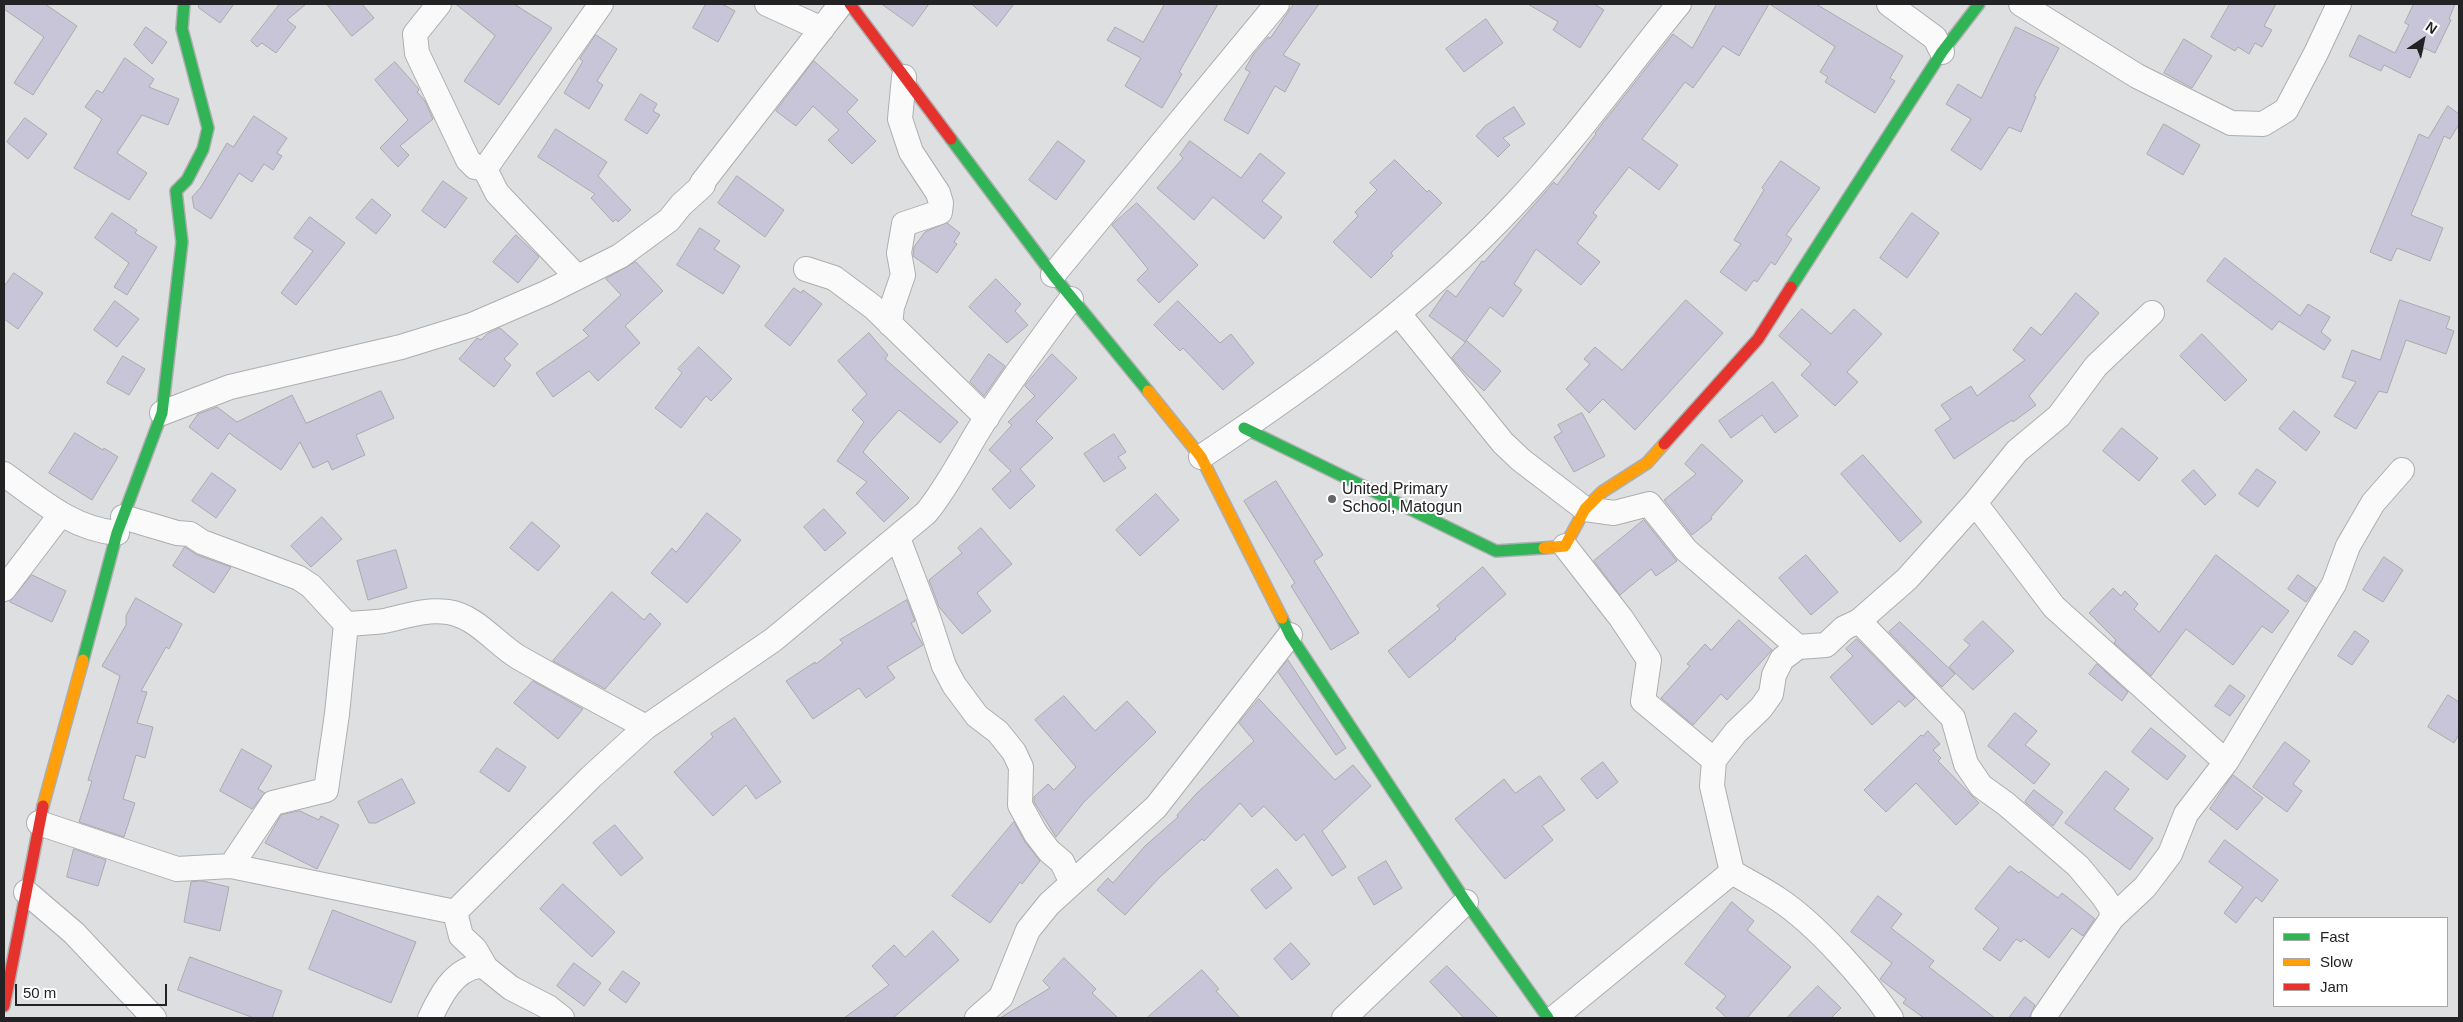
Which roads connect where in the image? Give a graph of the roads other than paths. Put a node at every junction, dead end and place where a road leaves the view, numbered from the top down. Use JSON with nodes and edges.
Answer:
{"nodes":[{"id":1,"x":184,"y":4,"type":"edge"},
{"id":2,"x":439,"y":4,"type":"edge"},
{"id":3,"x":601,"y":4,"type":"edge"},
{"id":4,"x":767,"y":4,"type":"edge"},
{"id":5,"x":841,"y":4,"type":"edge"},
{"id":6,"x":850,"y":4,"type":"edge"},
{"id":7,"x":1277,"y":4,"type":"edge"},
{"id":8,"x":1679,"y":4,"type":"edge"},
{"id":9,"x":1889,"y":4,"type":"edge"},
{"id":10,"x":1979,"y":4,"type":"edge"},
{"id":11,"x":2022,"y":4,"type":"edge"},
{"id":12,"x":2339,"y":4,"type":"edge"},
{"id":13,"x":822,"y":29,"type":"junction"},
{"id":14,"x":1942,"y":52,"type":"junction"},
{"id":15,"x":904,"y":77,"type":"junction"},
{"id":16,"x":485,"y":169,"type":"junction"},
{"id":17,"x":806,"y":269,"type":"dead end"},
{"id":18,"x":1053,"y":275,"type":"junction"},
{"id":19,"x":577,"y":278,"type":"junction"},
{"id":20,"x":1071,"y":299,"type":"junction"},
{"id":21,"x":2152,"y":313,"type":"dead end"},
{"id":22,"x":1399,"y":314,"type":"junction"},
{"id":23,"x":890,"y":324,"type":"junction"},
{"id":24,"x":162,"y":413,"type":"junction"},
{"id":25,"x":987,"y":418,"type":"junction"},
{"id":26,"x":1244,"y":428,"type":"junction"},
{"id":27,"x":1201,"y":457,"type":"junction"},
{"id":28,"x":2402,"y":470,"type":"dead end"},
{"id":29,"x":4,"y":474,"type":"edge"},
{"id":30,"x":1975,"y":503,"type":"junction"},
{"id":31,"x":1585,"y":510,"type":"junction"},
{"id":32,"x":61,"y":514,"type":"junction"},
{"id":33,"x":120,"y":525,"type":"junction"},
{"id":34,"x":898,"y":538,"type":"junction"},
{"id":35,"x":1565,"y":546,"type":"junction"},
{"id":36,"x":4,"y":589,"type":"edge"},
{"id":37,"x":1859,"y":621,"type":"junction"},
{"id":38,"x":346,"y":624,"type":"junction"},
{"id":39,"x":1290,"y":635,"type":"junction"},
{"id":40,"x":1798,"y":647,"type":"junction"},
{"id":41,"x":646,"y":727,"type":"junction"},
{"id":42,"x":1714,"y":760,"type":"junction"},
{"id":43,"x":2226,"y":762,"type":"junction"},
{"id":44,"x":40,"y":823,"type":"junction"},
{"id":45,"x":231,"y":866,"type":"junction"},
{"id":46,"x":1732,"y":872,"type":"junction"},
{"id":47,"x":1071,"y":881,"type":"junction"},
{"id":48,"x":26,"y":892,"type":"junction"},
{"id":49,"x":1466,"y":902,"type":"junction"},
{"id":50,"x":455,"y":912,"type":"junction"},
{"id":51,"x":2112,"y":918,"type":"junction"},
{"id":52,"x":461,"y":936,"type":"junction"},
{"id":53,"x":481,"y":962,"type":"junction"},
{"id":54,"x":455,"y":978,"type":"junction"},
{"id":55,"x":4,"y":1006,"type":"edge"},
{"id":56,"x":154,"y":1018,"type":"edge"},
{"id":57,"x":430,"y":1018,"type":"edge"},
{"id":58,"x":562,"y":1018,"type":"edge"},
{"id":59,"x":977,"y":1018,"type":"edge"},
{"id":60,"x":1344,"y":1018,"type":"edge"},
{"id":61,"x":1548,"y":1018,"type":"edge"},
{"id":62,"x":1554,"y":1018,"type":"edge"},
{"id":63,"x":1891,"y":1018,"type":"edge"},
{"id":64,"x":2043,"y":1018,"type":"edge"}],
"edges":[{"from":1,"to":24,"type":"street"},
{"from":2,"to":16,"type":"street"},
{"from":3,"to":16,"type":"street"},
{"from":4,"to":13,"type":"street"},
{"from":5,"to":13,"type":"street"},
{"from":6,"to":15,"type":"street"},
{"from":7,"to":18,"type":"street"},
{"from":8,"to":22,"type":"street"},
{"from":9,"to":14,"type":"street"},
{"from":10,"to":14,"type":"street"},
{"from":11,"to":12,"type":"street"},
{"from":13,"to":19,"type":"street"},
{"from":14,"to":31,"type":"street"},
{"from":15,"to":18,"type":"street"},
{"from":15,"to":23,"type":"street"},
{"from":16,"to":19,"type":"street"},
{"from":17,"to":23,"type":"street"},
{"from":18,"to":20,"type":"street"},
{"from":19,"to":24,"type":"street"},
{"from":20,"to":25,"type":"street"},
{"from":20,"to":27,"type":"street"},
{"from":21,"to":30,"type":"street"},
{"from":22,"to":26,"type":"street"},
{"from":22,"to":31,"type":"street"},
{"from":23,"to":25,"type":"street"},
{"from":24,"to":33,"type":"street"},
{"from":25,"to":34,"type":"street"},
{"from":26,"to":27,"type":"street"},
{"from":26,"to":35,"type":"street"},
{"from":27,"to":39,"type":"street"},
{"from":28,"to":43,"type":"street"},
{"from":29,"to":32,"type":"street"},
{"from":30,"to":37,"type":"street"},
{"from":30,"to":43,"type":"street"},
{"from":31,"to":35,"type":"street"},
{"from":31,"to":40,"type":"street"},
{"from":32,"to":33,"type":"street"},
{"from":32,"to":36,"type":"street"},
{"from":33,"to":38,"type":"street"},
{"from":33,"to":44,"type":"street"},
{"from":34,"to":41,"type":"street"},
{"from":34,"to":47,"type":"street"},
{"from":35,"to":42,"type":"street"},
{"from":37,"to":40,"type":"street"},
{"from":37,"to":51,"type":"street"},
{"from":38,"to":41,"type":"street"},
{"from":38,"to":45,"type":"street"},
{"from":39,"to":47,"type":"street"},
{"from":39,"to":49,"type":"street"},
{"from":40,"to":42,"type":"street"},
{"from":41,"to":50,"type":"street"},
{"from":42,"to":46,"type":"street"},
{"from":43,"to":51,"type":"street"},
{"from":44,"to":45,"type":"street"},
{"from":44,"to":48,"type":"street"},
{"from":45,"to":50,"type":"street"},
{"from":46,"to":62,"type":"street"},
{"from":46,"to":63,"type":"street"},
{"from":47,"to":59,"type":"street"},
{"from":48,"to":55,"type":"street"},
{"from":48,"to":56,"type":"street"},
{"from":49,"to":60,"type":"street"},
{"from":49,"to":61,"type":"street"},
{"from":50,"to":52,"type":"street"},
{"from":51,"to":64,"type":"street"},
{"from":52,"to":53,"type":"street"},
{"from":52,"to":54,"type":"street"},
{"from":53,"to":54,"type":"street"},
{"from":53,"to":58,"type":"street"},
{"from":54,"to":57,"type":"street"}]}
